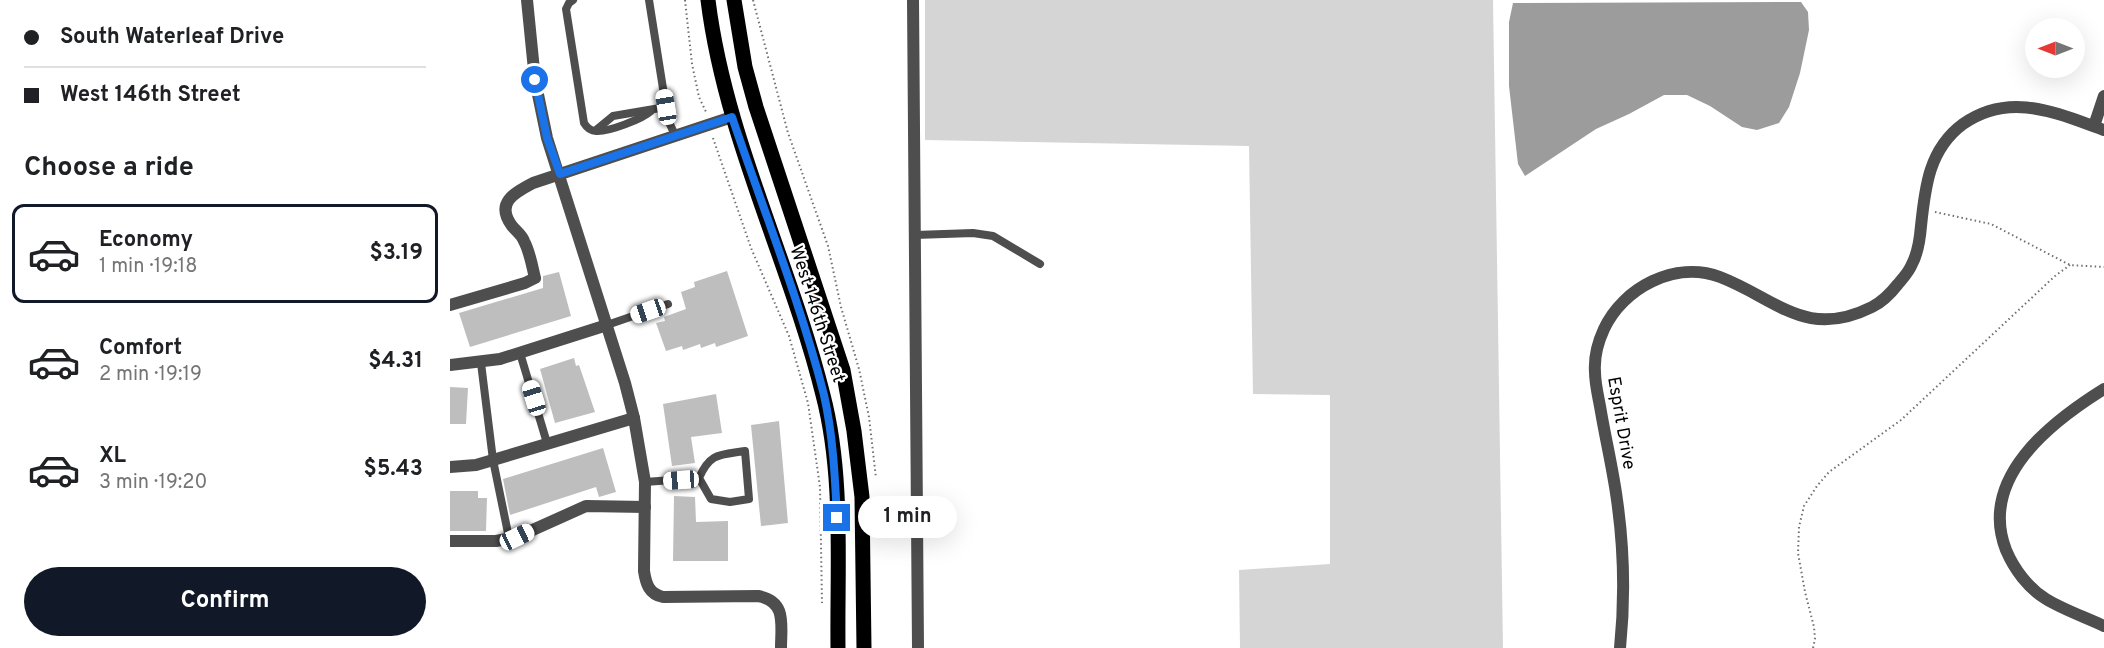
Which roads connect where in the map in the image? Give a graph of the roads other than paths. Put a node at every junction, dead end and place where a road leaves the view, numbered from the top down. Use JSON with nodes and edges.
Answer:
{"nodes":[{"id":1,"x":527,"y":0,"type":"edge"},
{"id":2,"x":573,"y":0,"type":"edge"},
{"id":3,"x":649,"y":0,"type":"edge"},
{"id":4,"x":708,"y":0,"type":"edge"},
{"id":5,"x":734,"y":0,"type":"edge"},
{"id":6,"x":913,"y":0,"type":"edge"},
{"id":7,"x":2104,"y":96,"type":"edge"},
{"id":8,"x":666,"y":107,"type":"junction"},
{"id":9,"x":732,"y":117,"type":"junction"},
{"id":10,"x":2099,"y":128,"type":"edge"},
{"id":11,"x":675,"y":135,"type":"junction"},
{"id":12,"x":560,"y":174,"type":"junction"},
{"id":13,"x":915,"y":235,"type":"junction"},
{"id":14,"x":1040,"y":264,"type":"dead end"},
{"id":15,"x":450,"y":304,"type":"edge"},
{"id":16,"x":668,"y":304,"type":"dead end"},
{"id":17,"x":607,"y":325,"type":"junction"},
{"id":18,"x":520,"y":353,"type":"junction"},
{"id":19,"x":481,"y":363,"type":"junction"},
{"id":20,"x":450,"y":365,"type":"edge"},
{"id":21,"x":2104,"y":388,"type":"edge"},
{"id":22,"x":634,"y":418,"type":"junction"},
{"id":23,"x":547,"y":443,"type":"junction"},
{"id":24,"x":493,"y":460,"type":"junction"},
{"id":25,"x":450,"y":467,"type":"edge"},
{"id":26,"x":699,"y":478,"type":"junction"},
{"id":27,"x":645,"y":482,"type":"junction"},
{"id":28,"x":645,"y":507,"type":"junction"},
{"id":29,"x":509,"y":538,"type":"junction"},
{"id":30,"x":450,"y":541,"type":"edge"},
{"id":31,"x":2104,"y":626,"type":"edge"},
{"id":32,"x":781,"y":648,"type":"edge"},
{"id":33,"x":838,"y":648,"type":"edge"},
{"id":34,"x":864,"y":648,"type":"edge"},
{"id":35,"x":918,"y":648,"type":"edge"},
{"id":36,"x":1620,"y":648,"type":"edge"}],
"edges":[{"from":1,"to":12,"type":"street"},
{"from":2,"to":8,"type":"lane"},
{"from":3,"to":8,"type":"lane"},
{"from":4,"to":9,"type":"main road","name":"West 146th Street"},
{"from":5,"to":34,"type":"main road","name":"West 146th Street"},
{"from":6,"to":13,"type":"street"},
{"from":7,"to":10,"type":"street"},
{"from":8,"to":11,"type":"lane"},
{"from":9,"to":11,"type":"street"},
{"from":9,"to":33,"type":"main road","name":"West 146th Street"},
{"from":10,"to":36,"type":"street","name":"Esprit Drive"},
{"from":11,"to":12,"type":"street"},
{"from":12,"to":15,"type":"street"},
{"from":12,"to":17,"type":"street"},
{"from":13,"to":14,"type":"lane"},
{"from":13,"to":35,"type":"street"},
{"from":16,"to":17,"type":"lane"},
{"from":17,"to":18,"type":"street"},
{"from":17,"to":22,"type":"street"},
{"from":18,"to":19,"type":"street"},
{"from":18,"to":23,"type":"lane"},
{"from":19,"to":20,"type":"street"},
{"from":19,"to":24,"type":"lane"},
{"from":21,"to":31,"type":"street"},
{"from":22,"to":23,"type":"street"},
{"from":22,"to":27,"type":"street"},
{"from":23,"to":24,"type":"street"},
{"from":24,"to":25,"type":"street"},
{"from":24,"to":29,"type":"lane"},
{"from":26,"to":26,"type":"lane"},
{"from":26,"to":27,"type":"lane"},
{"from":27,"to":28,"type":"street"},
{"from":28,"to":29,"type":"street"},
{"from":28,"to":32,"type":"street"},
{"from":29,"to":30,"type":"street"}]}
